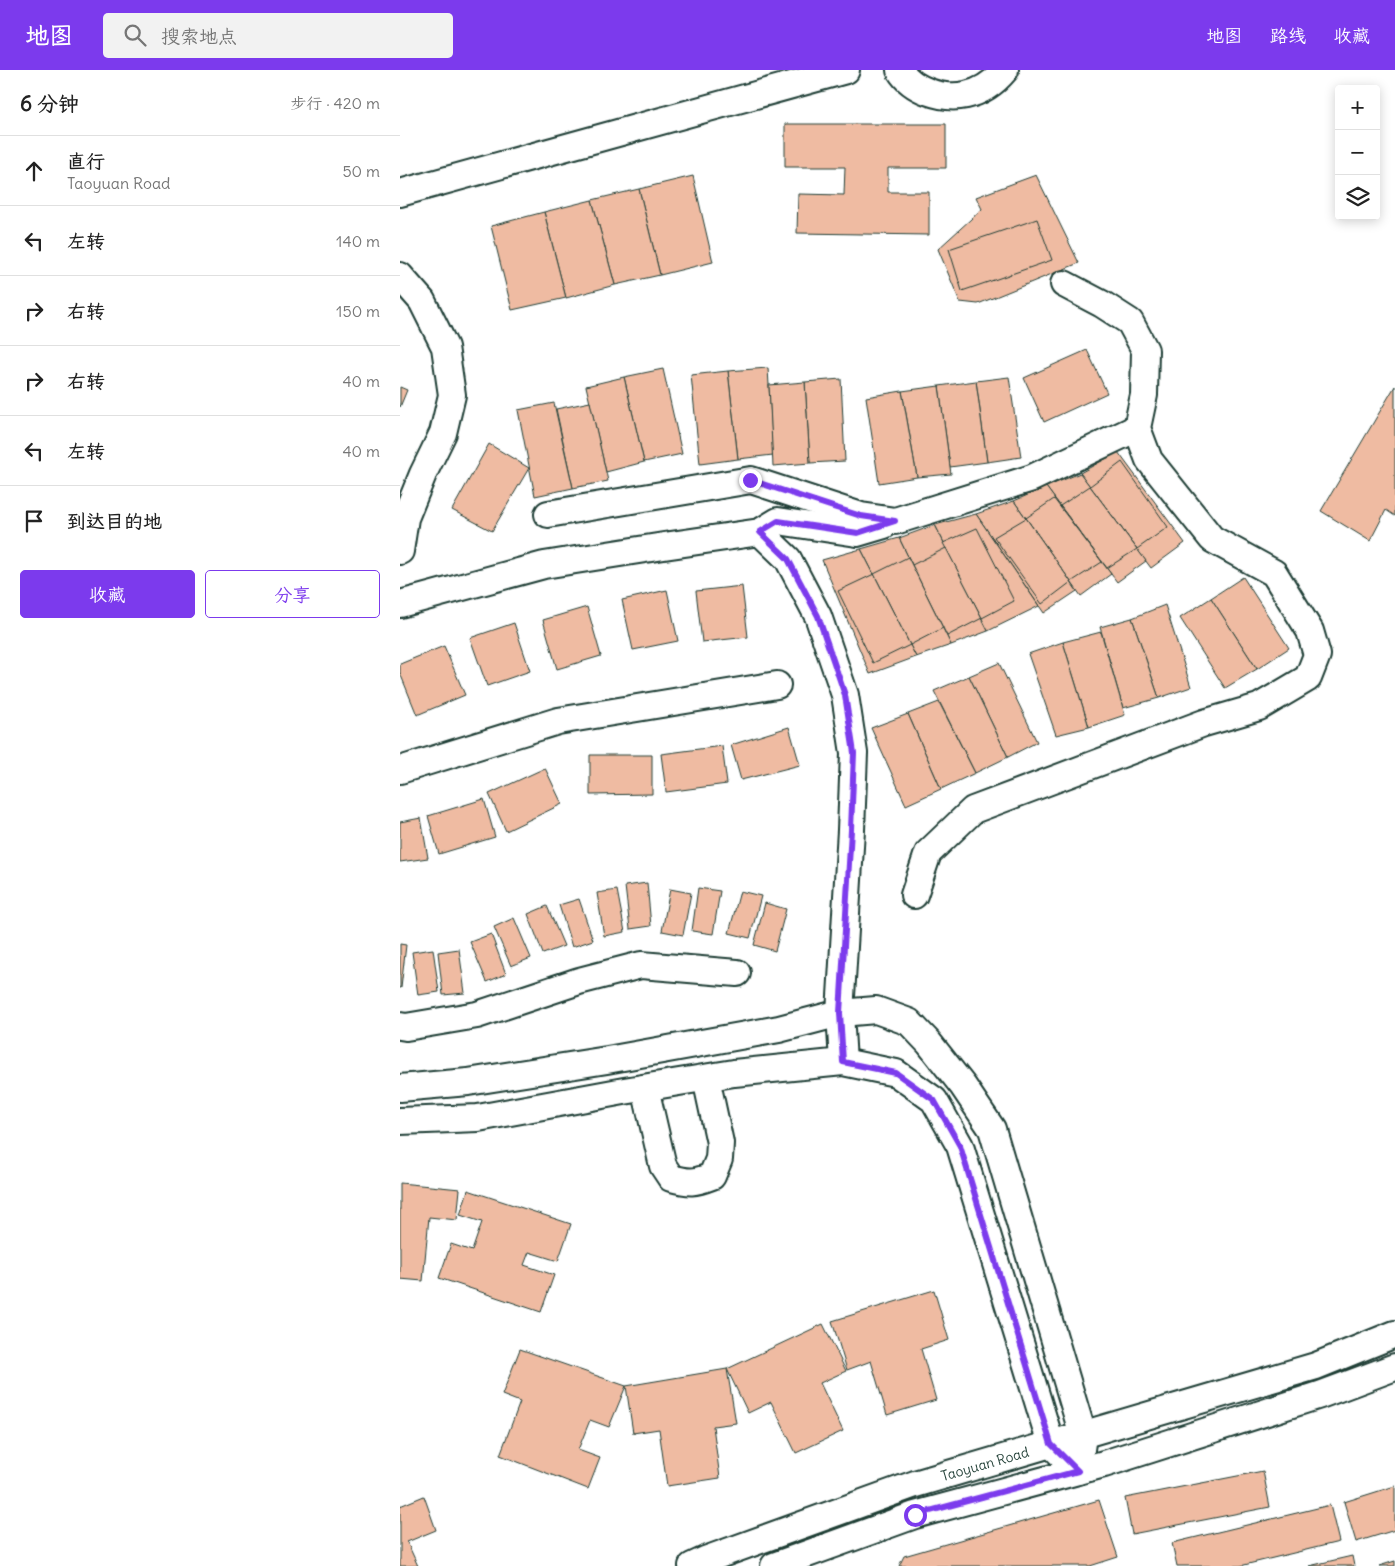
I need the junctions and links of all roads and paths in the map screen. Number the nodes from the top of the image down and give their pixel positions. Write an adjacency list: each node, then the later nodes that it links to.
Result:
1 (846, 70): 4 (street)
2 (900, 70): 3 (street)
3 (1005, 70)
4 (400, 193)
5 (400, 276): 11 (street)
6 (1064, 284): 7 (street)
7 (1137, 428): 9 (street); 15 (street)
8 (548, 514): 9 (street)
9 (895, 521): 10 (street)
10 (760, 532): 12 (street); 17 (street)
11 (400, 551)
12 (400, 604)
13 (777, 685): 14 (street)
14 (400, 770)
15 (914, 895)
16 (737, 973): 18 (street)
17 (840, 1013): 19 (street); 21 (street); 26 (street)
18 (400, 1026)
19 (843, 1062): 20 (street); 27 (street)
20 (706, 1078): 22 (street); 22 (street)
21 (400, 1088)
22 (645, 1088): 23 (street)
23 (400, 1121)
24 (1395, 1334): 26 (street, Taoyuan Road)
25 (1395, 1367): 28 (street)
26 (1083, 1435): 27 (street, Taoyuan Road); 28 (street)
27 (1051, 1444): 28 (street); 30 (street, Taoyuan Road)
28 (1078, 1471): 29 (street)
29 (827, 1557): 31 (street)
30 (692, 1566)
31 (774, 1566)

